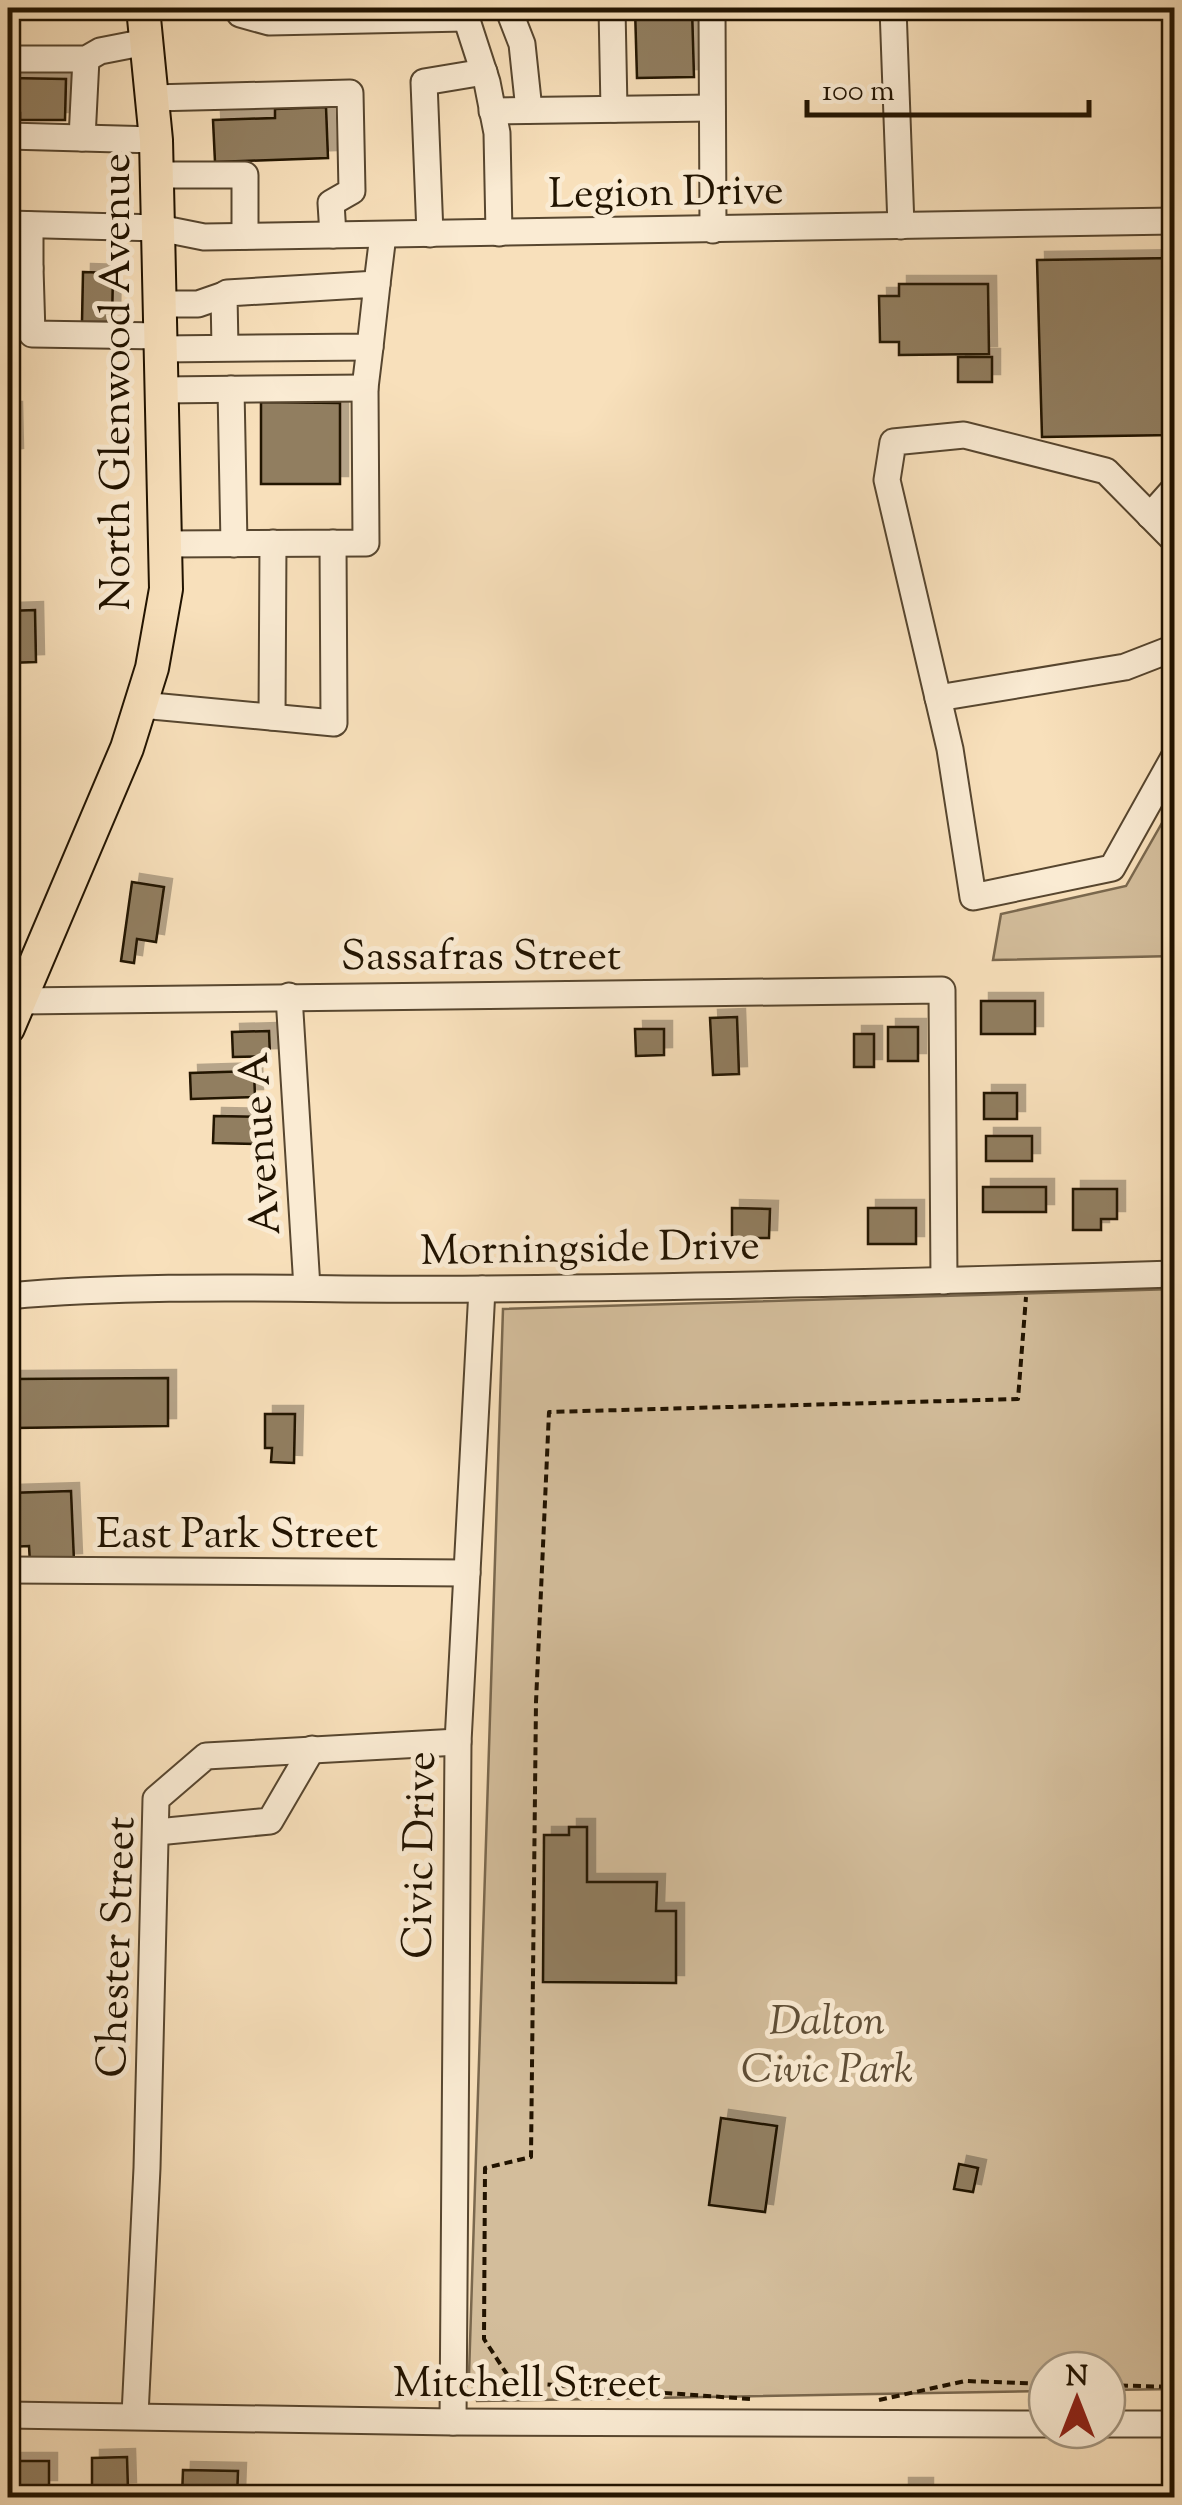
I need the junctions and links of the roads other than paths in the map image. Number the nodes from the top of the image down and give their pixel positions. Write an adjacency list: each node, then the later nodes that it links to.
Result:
1 (142, 8): 9 (main road, North Glenwood Avenue)
2 (236, 8): 8 (street)
3 (508, 8): 16 (street)
4 (612, 8): 15 (street)
5 (712, 8): 14 (street)
6 (894, 8): 24 (street)
7 (465, 13): 8 (street); 12 (street)
8 (379, 14)
9 (146, 42): 11 (street); 13 (main road, North Glenwood Avenue)
10 (8, 59): 11 (street)
11 (86, 59): 19 (street)
12 (484, 72): 17 (street); 29 (street)
13 (152, 98): 20 (main road, North Glenwood Avenue); 30 (street)
14 (712, 108): 15 (street); 26 (street)
15 (614, 109): 16 (street)
16 (529, 110): 17 (street)
17 (492, 111): 27 (street)
18 (8, 136): 19 (street)
19 (82, 138): 20 (street)
20 (156, 140): 21 (main road, North Glenwood Avenue)
21 (157, 174): 25 (main road, North Glenwood Avenue); 31 (street)
22 (1174, 221): 24 (street, Legion Drive)
23 (19, 224): 25 (street, Legion Drive); 32 (street)
24 (901, 226): 26 (street, Legion Drive)
25 (159, 228): 31 (street, Legion Drive); 35 (main road, North Glenwood Avenue)
26 (713, 230): 27 (street, Legion Drive)
27 (499, 233): 29 (street, Legion Drive)
28 (382, 234): 29 (street, Legion Drive); 30 (street, Legion Drive); 33 (street)
29 (430, 234)
30 (333, 235): 31 (street, Legion Drive)
31 (245, 236)
32 (19, 268): 35 (street)
33 (377, 284): 34 (street); 36 (street)
34 (224, 294): 35 (street); 37 (street)
35 (161, 330): 37 (street); 40 (main road, North Glenwood Avenue)
36 (370, 346): 37 (street); 38 (street)
37 (225, 348)
38 (365, 388): 39 (street); 44 (street)
39 (231, 389): 40 (street); 46 (street)
40 (162, 390): 45 (main road, North Glenwood Avenue)
41 (1174, 489): 42 (street)
42 (1150, 516): 43 (street); 49 (street)
43 (1174, 540)
44 (333, 543): 47 (street); 51 (street)
45 (165, 544): 46 (street); 50 (main road, North Glenwood Avenue)
46 (234, 544): 47 (street)
47 (273, 544): 51 (street)
48 (1174, 648): 49 (street)
49 (938, 698): 52 (street)
50 (141, 705): 51 (street); 54 (main road, North Glenwood Avenue)
51 (272, 717)
52 (1174, 757)
53 (288, 996): 54 (street, Sassafras Street); 56 (street, Sassafras Street); 57 (street, Avenue A)
54 (14, 1014)
55 (1174, 1274): 56 (street, Morningside Drive)
56 (944, 1281): 58 (street, Morningside Drive)
57 (307, 1288): 58 (street, Morningside Drive); 59 (street, Morningside Drive)
58 (482, 1289): 61 (street, Civic Drive)
59 (8, 1296)
60 (8, 1570): 61 (street, East Park Street)
61 (466, 1573): 62 (street, Civic Drive)
62 (458, 1742): 63 (street, Chester Street); 67 (street, Civic Drive)
63 (312, 1748): 64 (street); 64 (street, Chester Street)
64 (157, 1832): 66 (street, Chester Street)
65 (8, 2415): 66 (street, Mitchell Street)
66 (135, 2415): 67 (street, Mitchell Street)
67 (452, 2422): 68 (street, Mitchell Street)
68 (1027, 2424)
69 (1127, 2424): 70 (street)
70 (1174, 2424)

